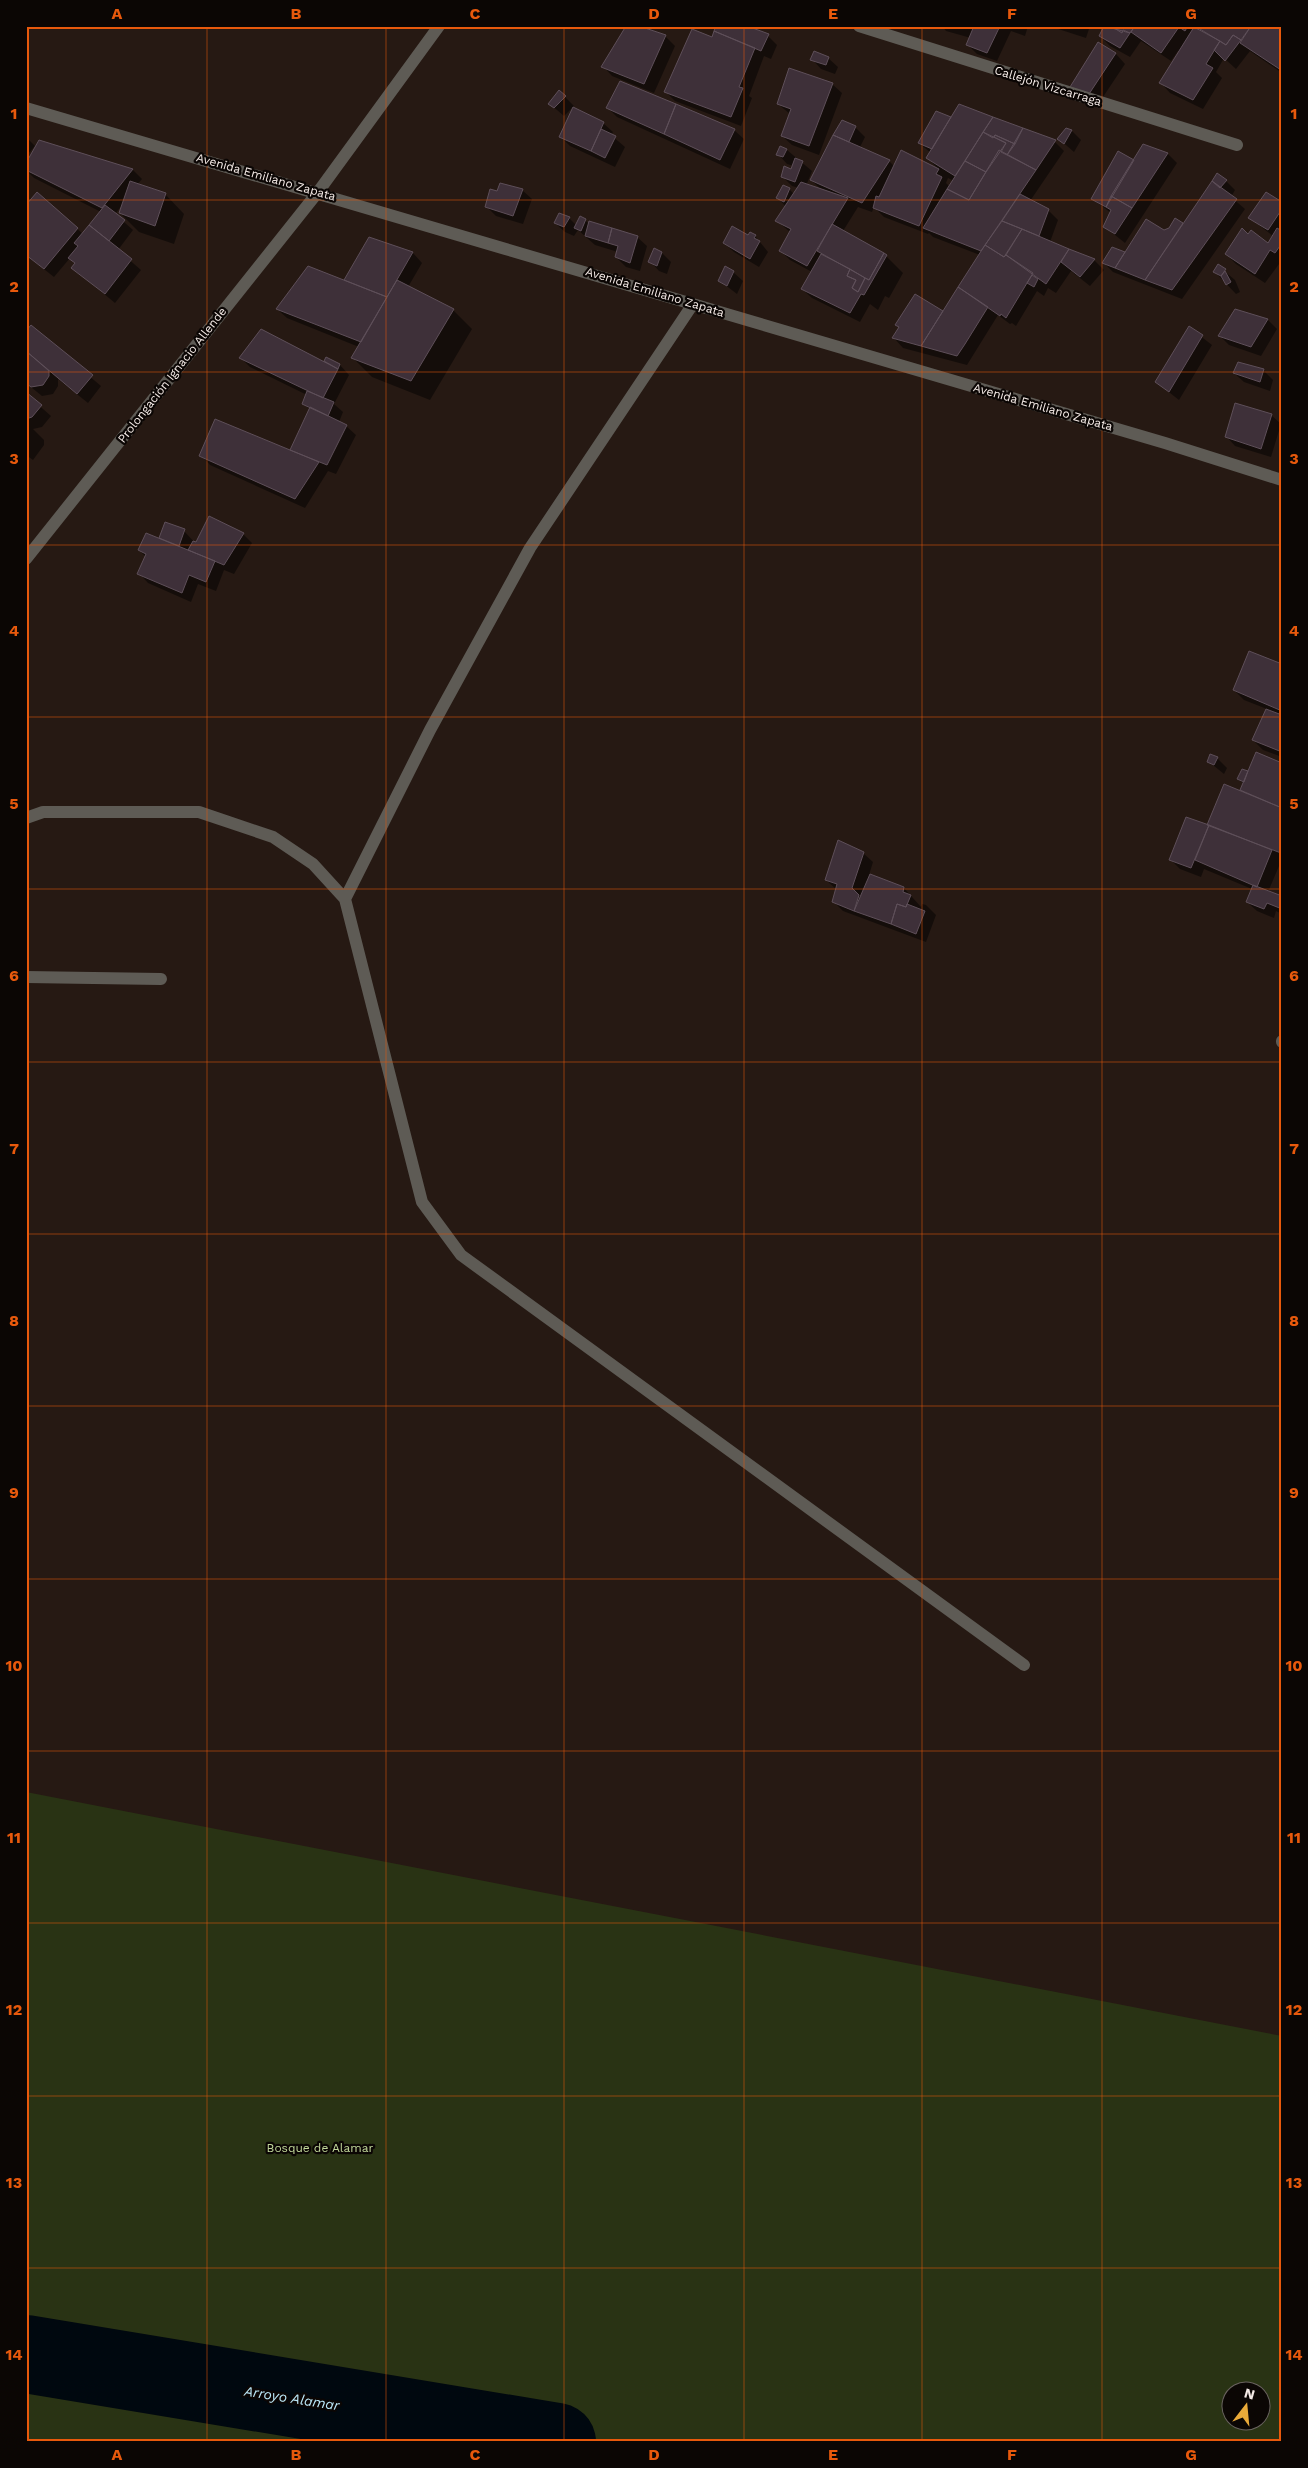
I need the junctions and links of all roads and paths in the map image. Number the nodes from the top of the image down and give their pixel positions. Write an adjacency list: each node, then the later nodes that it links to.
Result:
1 (439, 26): 5 (street, Prolongación Ignacio Allende)
2 (860, 26): 4 (street, Callejón Vizcarraga)
3 (26, 108): 5 (street, Avenida Emiliano Zapata)
4 (1237, 145)
5 (318, 192): 6 (street, Avenida Emiliano Zapata); 8 (street, Prolongación Ignacio Allende)
6 (693, 304): 7 (street, Avenida Emiliano Zapata); 10 (street)
7 (1282, 480)
8 (26, 559)
9 (26, 818): 10 (street)
10 (345, 900): 13 (street)
11 (26, 977): 12 (street)
12 (161, 979)
13 (1024, 1666)

